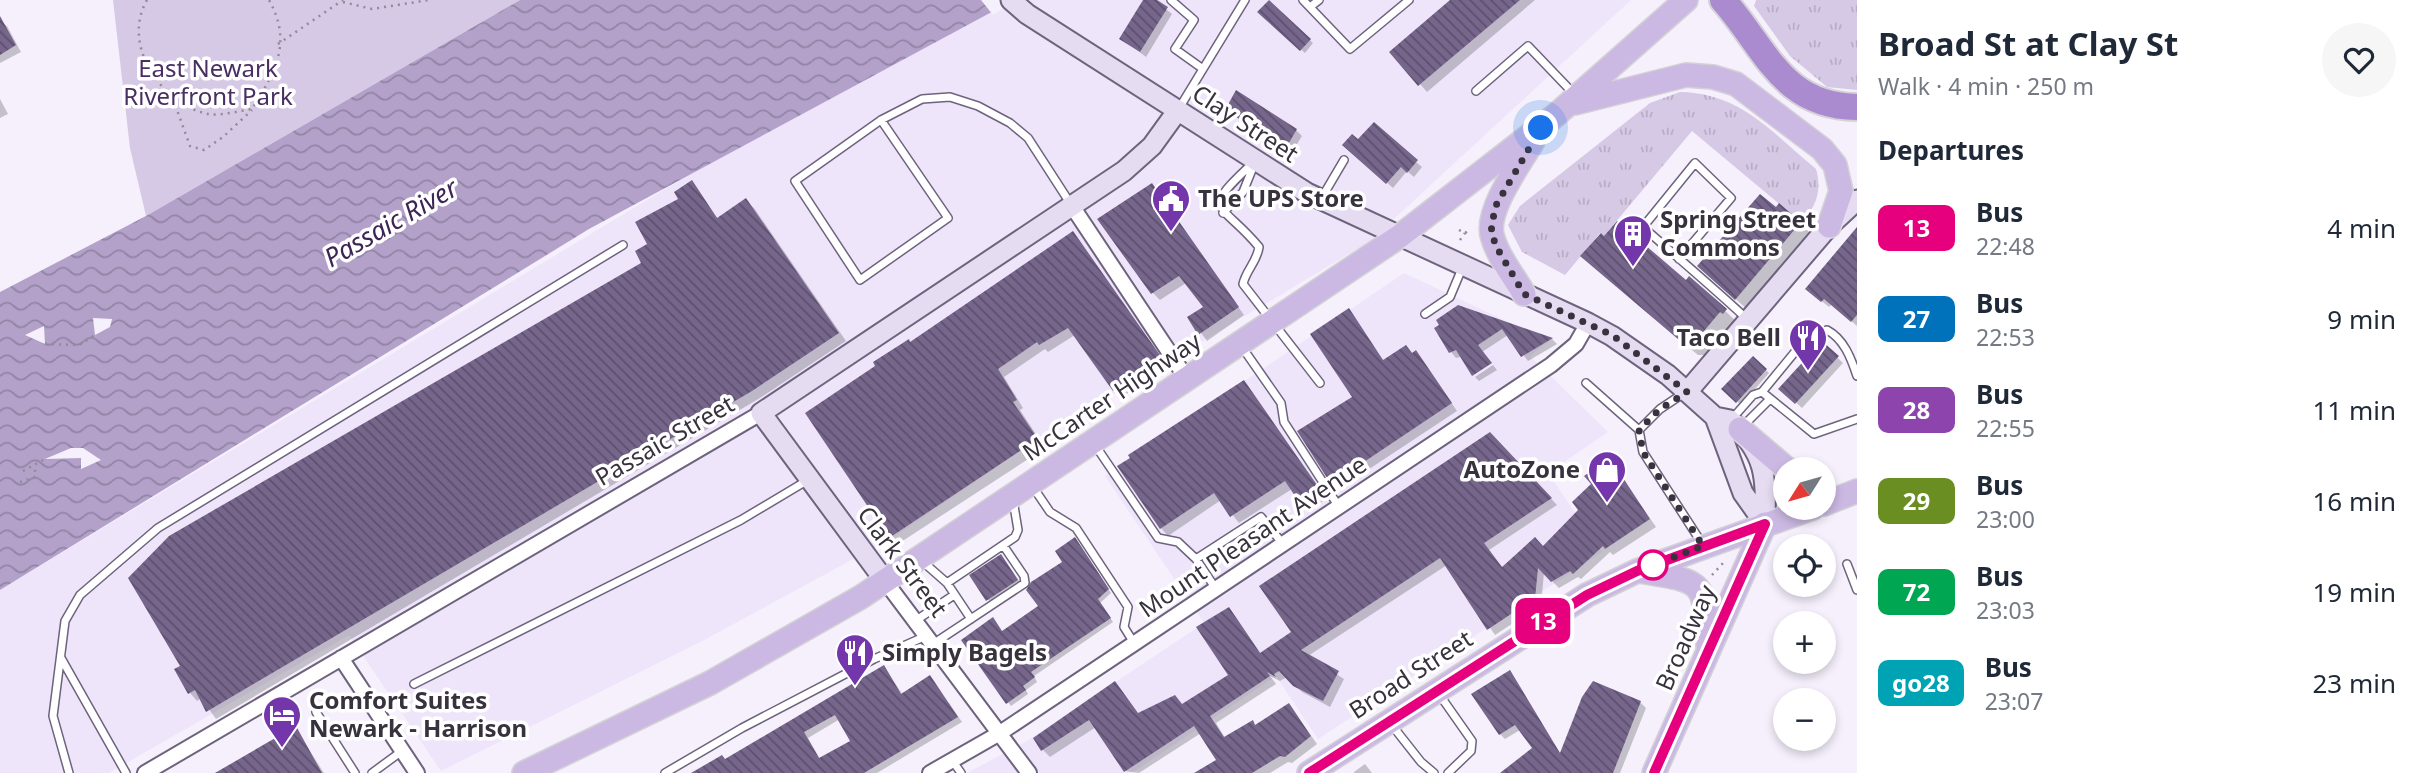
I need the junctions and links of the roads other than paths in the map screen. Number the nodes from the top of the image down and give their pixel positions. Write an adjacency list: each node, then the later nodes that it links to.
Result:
1 (1171, 0): 10 (lane)
2 (1245, 0): 10 (lane)
3 (1303, 0): 9 (lane)
4 (1319, 0): 9 (lane)
5 (1409, 0): 9 (lane)
6 (1723, 0): 13 (highway)
7 (1682, 1): 12 (main road, McCarter Highway)
8 (1014, 3): 14 (main road, Clay Street)
9 (1310, 8)
10 (1203, 69): 14 (lane)
11 (1476, 91): 12 (lane)
12 (1573, 101): 16 (main road, McCarter Highway); 23 (main road)
13 (1857, 107)
14 (1178, 110): 17 (main road, Clay Street); 21 (main road, Passaic Street)
15 (881, 120): 15 (lane); 21 (lane)
16 (1541, 128): 24 (main road, McCarter Highway); 28 (main road)
17 (1255, 160): 19 (main road, Clay Street); 22 (lane); 22 (lane)
18 (1344, 160): 19 (lane)
19 (1320, 200): 24 (main road, Clay Street)
20 (1857, 200): 23 (main road)
21 (1072, 206): 35 (street); 41 (main road, Passaic Street)
22 (1223, 213): 31 (lane)
23 (1829, 226): 30 (main road)
24 (1400, 236): 27 (main road, Clay Street); 31 (main road, McCarter Highway)
25 (623, 245): 71 (lane)
26 (1679, 259): 26 (lane); 30 (lane)
27 (1463, 265): 28 (main road, Clay Street); 29 (lane)
28 (1524, 294): 32 (main road, Clay Street)
29 (1425, 314)
30 (1749, 320): 38 (main road)
31 (1273, 321): 33 (main road, McCarter Highway); 36 (lane)
32 (1588, 323): 38 (main road, Clay Street); 51 (street, Mount Pleasant Avenue)
33 (1240, 344): 35 (main road, McCarter Highway); 51 (lane)
34 (1857, 376): 39 (lane)
35 (1187, 379): 45 (main road, McCarter Highway)
36 (1321, 383)
37 (1586, 383): 44 (lane)
38 (1687, 392): 43 (main road, Clay Street); 44 (lane)
39 (1762, 392): 40 (lane); 43 (lane)
40 (1770, 399): 42 (lane); 43 (lane)
41 (761, 413): 47 (main road, Clark Street); 72 (street, Passaic Street)
42 (1856, 421)
43 (1728, 422): 46 (main road); 53 (main road, Clay Street); 53 (main road, Clay Street)
44 (1639, 430): 56 (lane)
45 (1092, 442): 48 (main road, McCarter Highway); 58 (lane)
46 (1773, 458)
47 (809, 479): 61 (main road, Clark Street); 73 (lane)
48 (1021, 490): 55 (lane); 57 (main road, McCarter Highway); 69 (lane)
49 (1857, 491): 50 (main road, Broad Street)
50 (1836, 499)
51 (1339, 507): 54 (street, Mount Pleasant Avenue)
52 (1776, 520): 53 (main road, Broad Street)
53 (1765, 524): 56 (main road, Broad Street); 70 (main road, Broadway)
54 (1283, 544): 58 (lane); 63 (street, Mount Pleasant Avenue)
55 (1003, 545): 62 (lane); 66 (lane)
56 (1703, 546): 60 (main road, Broad Street)
57 (919, 558): 61 (main road, McCarter Highway); 62 (lane)
58 (1196, 559): 63 (lane)
59 (1847, 564): 64 (lane)
60 (1637, 571): 70 (main road); 74 (main road, Broad Street)
61 (885, 581): 67 (street, Clark Street); 86 (main road, McCarter Highway)
62 (947, 583): 65 (lane)
63 (1216, 589): 69 (street, Mount Pleasant Avenue)
64 (1857, 590)
65 (954, 595): 66 (lane); 67 (lane)
66 (971, 619): 68 (lane)
67 (915, 621): 68 (street, Clark Street)
68 (930, 640): 77 (street, Clark Street); 87 (lane)
69 (1135, 643): 77 (street, Mount Pleasant Avenue)
70 (1708, 649): 94 (main road, Broadway)
71 (61, 658): 80 (lane); 81 (lane)
72 (341, 658): 78 (street); 82 (street, Passaic Street)
73 (414, 684)
74 (1436, 690): 76 (main road, Broad Street); 93 (lane)
75 (316, 712): 83 (lane)
76 (1389, 721): 91 (main road, Broad Street); 92 (lane)
77 (1000, 733): 79 (street, Mount Pleasant Avenue); 90 (street, Clark Street)
78 (402, 751): 84 (lane); 85 (street)
79 (952, 760): 88 (street, Mount Pleasant Avenue); 89 (lane)
80 (69, 773)
81 (127, 773)
82 (145, 773)
83 (355, 773)
84 (372, 773)
85 (416, 773)
86 (524, 773)
87 (665, 773)
88 (930, 773)
89 (961, 773)
90 (1029, 773)
91 (1309, 773)
92 (1434, 773)
93 (1448, 773)
94 (1654, 773)

